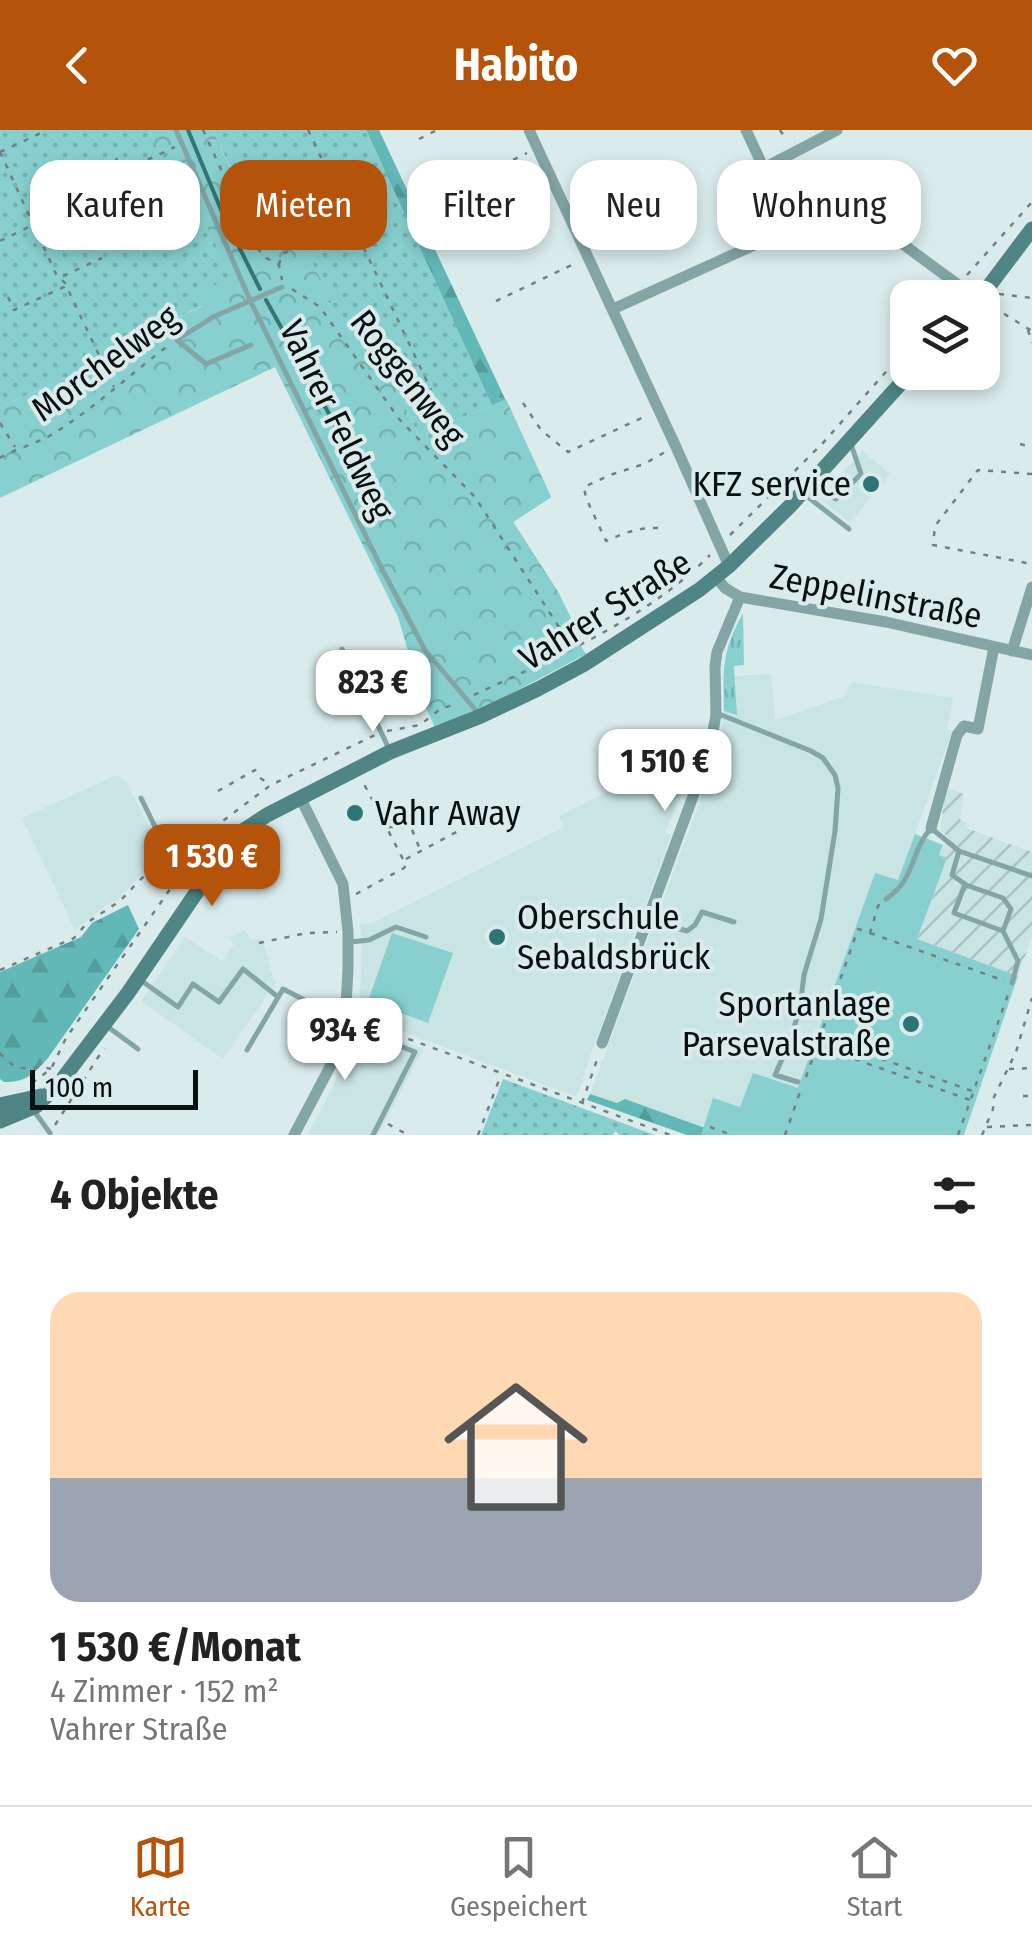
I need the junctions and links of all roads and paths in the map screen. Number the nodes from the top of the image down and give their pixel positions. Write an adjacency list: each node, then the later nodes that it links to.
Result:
1 (176, 130): 11 (lane, Vahrer Feldweg)
2 (203, 130): 38 (path)
3 (308, 130): 16 (path)
4 (437, 130): 10 (path)
5 (530, 130): 12 (street)
6 (746, 130): 18 (street)
7 (780, 130): 14 (path)
8 (837, 130): 14 (street)
9 (43, 132): 13 (path)
10 (419, 138)
11 (182, 144): 15 (path); 22 (lane, Vahrer Feldweg)
12 (538, 148): 17 (path); 25 (street)
13 (0, 152): 21 (path)
14 (794, 152): 19 (street); 20 (path)
15 (116, 158)
16 (322, 160)
17 (513, 160)
18 (760, 160)
19 (779, 160)
20 (800, 160)
21 (2, 164): 27 (path)
22 (203, 195): 23 (path); 48 (lane, Vahrer Feldweg)
23 (200, 196)
24 (1032, 202): 41 (path)
25 (564, 204): 26 (path); 36 (street)
26 (550, 210)
27 (29, 215)
28 (30, 227): 30 (path)
29 (1032, 229): 42 (main road)
30 (0, 241)
31 (45, 250): 39 (path)
32 (291, 250): 38 (path)
33 (365, 250): 58 (path)
34 (745, 250): 50 (street)
35 (911, 250): 40 (street)
36 (589, 257): 49 (path); 50 (street)
37 (102, 258): 39 (path)
38 (279, 264): 44 (path)
39 (60, 278): 43 (path)
40 (951, 280)
41 (962, 280)
42 (995, 280)
43 (66, 286): 46 (path); 57 (path)
44 (282, 288): 48 (lane, Morchelweg); 80 (path, Roggenweg)
45 (1000, 296): 47 (path)
46 (8, 297)
47 (1032, 298)
48 (250, 300): 53 (lane, Morchelweg); 85 (lane, Vahrer Feldweg)
49 (496, 301)
50 (613, 309): 61 (street)
51 (1000, 309): 52 (path)
52 (1030, 330): 54 (path)
53 (177, 340): 55 (lane); 57 (path, Morchelweg)
54 (1032, 343)
55 (250, 345)
56 (890, 367): 73 (path)
57 (114, 387): 67 (path, Morchelweg)
58 (432, 390)
59 (894, 390): 63 (main road, Vahrer Straße)
60 (523, 403): 61 (path)
61 (659, 410): 66 (street)
62 (0, 423): 67 (path, Morchelweg)
63 (850, 438): 70 (main road, Vahrer Straße); 70 (lane)
64 (1020, 444): 65 (path)
65 (1032, 446)
66 (676, 447): 71 (path); 73 (street)
67 (16, 449): 68 (path)
68 (0, 458)
69 (1032, 474): 74 (path)
70 (806, 488): 72 (lane); 75 (main road, Vahrer Straße)
71 (658, 528)
72 (849, 529)
73 (720, 545): 75 (street); 80 (path)
74 (1032, 564)
75 (729, 566): 76 (main road, Vahrer Straße)
76 (716, 578): 78 (street, Zeppelinstraße); 84 (main road, Vahrer Straße)
77 (1032, 587): 82 (street)
78 (740, 597): 79 (street, Zeppelinstraße); 86 (street)
79 (994, 647): 82 (street, Zeppelinstraße); 97 (street)
80 (572, 648): 84 (path, Roggenweg); 85 (path)
81 (342, 649): 88 (lane)
82 (1012, 652): 83 (street, Zeppelinstraße)
83 (1032, 655)
84 (582, 664): 87 (main road, Vahrer Straße)
85 (466, 699): 87 (lane, Vahrer Feldweg); 88 (path)
86 (716, 712): 108 (street); 134 (lane)
87 (481, 716): 89 (main road, Vahrer Straße)
88 (381, 732): 89 (lane); 91 (path)
89 (390, 752): 93 (main road, Vahrer Straße)
90 (363, 782): 96 (path)
91 (272, 785): 92 (path); 102 (path)
92 (218, 790)
93 (300, 797): 105 (main road, Vahrer Straße); 107 (street)
94 (141, 798): 98 (lane)
95 (509, 799): 100 (path)
96 (386, 827): 100 (path); 101 (path)
97 (931, 828): 99 (lane); 106 (lane)
98 (165, 846): 102 (lane); 115 (path)
99 (959, 851): 103 (lane); 104 (lane)
100 (421, 852): 101 (path)
101 (404, 860): 107 (path)
102 (185, 868): 105 (lane); 131 (path)
103 (1032, 876)
104 (964, 884): 110 (lane); 110 (lane)
105 (200, 886): 116 (main road, Vahrer Straße)
106 (886, 899): 111 (path)
107 (345, 900): 113 (street)
108 (648, 920): 109 (lane); 125 (street)
109 (734, 922)
110 (1003, 931): 117 (lane)
111 (870, 933): 117 (path); 124 (path)
112 (426, 936): 113 (lane)
113 (348, 937): 114 (path); 121 (street)
114 (260, 943)
115 (0, 970)
116 (138, 979): 118 (lane); 122 (main road, Vahrer Straße)
117 (1012, 983): 135 (path)
118 (278, 997): 121 (lane); 128 (lane)
119 (1032, 998): 120 (path)
120 (1030, 1010): 132 (path)
121 (345, 1020): 142 (lane); 148 (street)
122 (109, 1028): 127 (lane); 138 (main road, Vahrer Straße); 147 (path)
123 (380, 1028): 133 (path)
124 (820, 1037): 126 (path); 135 (path)
125 (602, 1043): 140 (path)
126 (817, 1045): 139 (path); 154 (path)
127 (138, 1049)
128 (246, 1050)
129 (0, 1053): 131 (path)
130 (1032, 1068): 132 (path)
131 (50, 1069): 138 (path)
132 (1008, 1069): 145 (path)
133 (502, 1073): 140 (path); 151 (path)
134 (798, 1082)
135 (974, 1091): 139 (path)
136 (1023, 1096): 137 (path)
137 (1032, 1096)
138 (29, 1098): 141 (main road, Vahrer Straße); 143 (main road, Vahrer Straße); 147 (lane)
139 (970, 1100): 155 (path)
140 (582, 1104): 152 (path)
141 (0, 1105)
142 (381, 1120): 149 (lane); 150 (path)
143 (0, 1121)
144 (1032, 1125): 145 (path)
145 (986, 1127): 156 (path)
146 (710, 1128): 153 (path)
147 (50, 1133)
148 (294, 1135)
149 (372, 1135)
150 (408, 1135)
151 (478, 1135)
152 (670, 1135)
153 (732, 1135)
154 (785, 1135)
155 (958, 1135)
156 (982, 1135)

